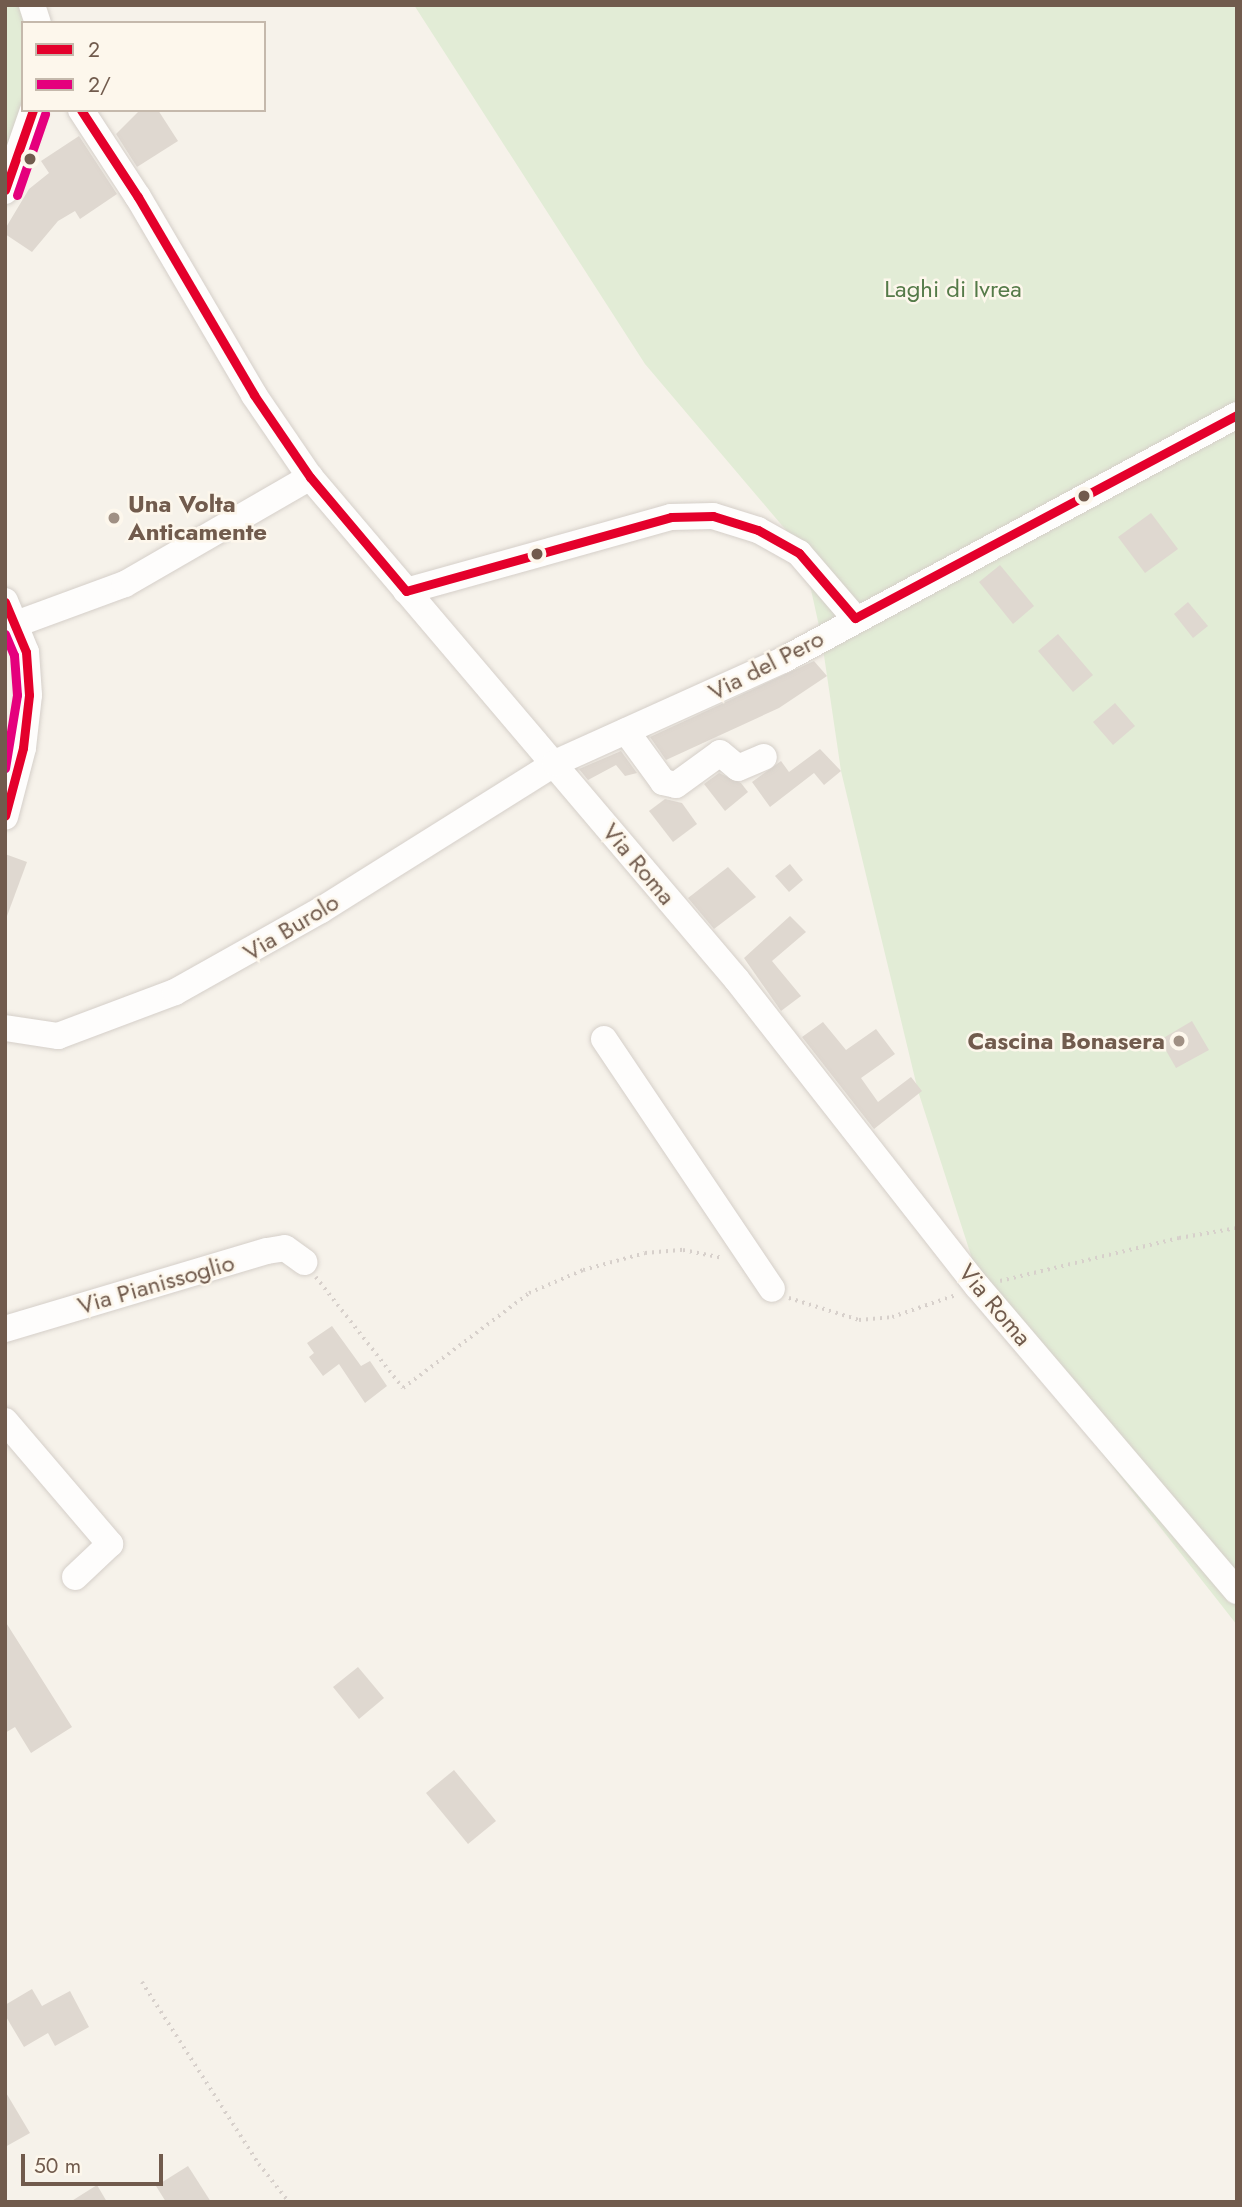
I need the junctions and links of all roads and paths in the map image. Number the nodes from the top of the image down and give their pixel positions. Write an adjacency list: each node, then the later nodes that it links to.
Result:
1 (32, 112): 3 (street)
2 (82, 112): 5 (street, Via Roma)
3 (5, 191)
4 (1237, 415): 8 (street, Via del Pero)
5 (310, 477): 6 (street, Via Roma); 7 (street)
6 (406, 591): 8 (street); 11 (street, Via Roma)
7 (11, 612): 12 (street)
8 (855, 618): 9 (street, Via del Pero)
9 (626, 731): 10 (street); 11 (street, Via del Pero)
10 (764, 757)
11 (555, 763): 13 (street, Via Burolo); 18 (street, Via Roma)
12 (5, 817)
13 (5, 1028)
14 (604, 1039): 19 (street)
15 (1237, 1228): 18 (path)
16 (304, 1262): 17 (path); 20 (street, Via Pianissoglio)
17 (732, 1264)
18 (978, 1287): 19 (path); 23 (street, Via Roma)
19 (772, 1289)
20 (5, 1329)
21 (5, 1421): 22 (street)
22 (75, 1577)
23 (1237, 1591)
24 (142, 1982): 25 (path)
25 (289, 2202)

